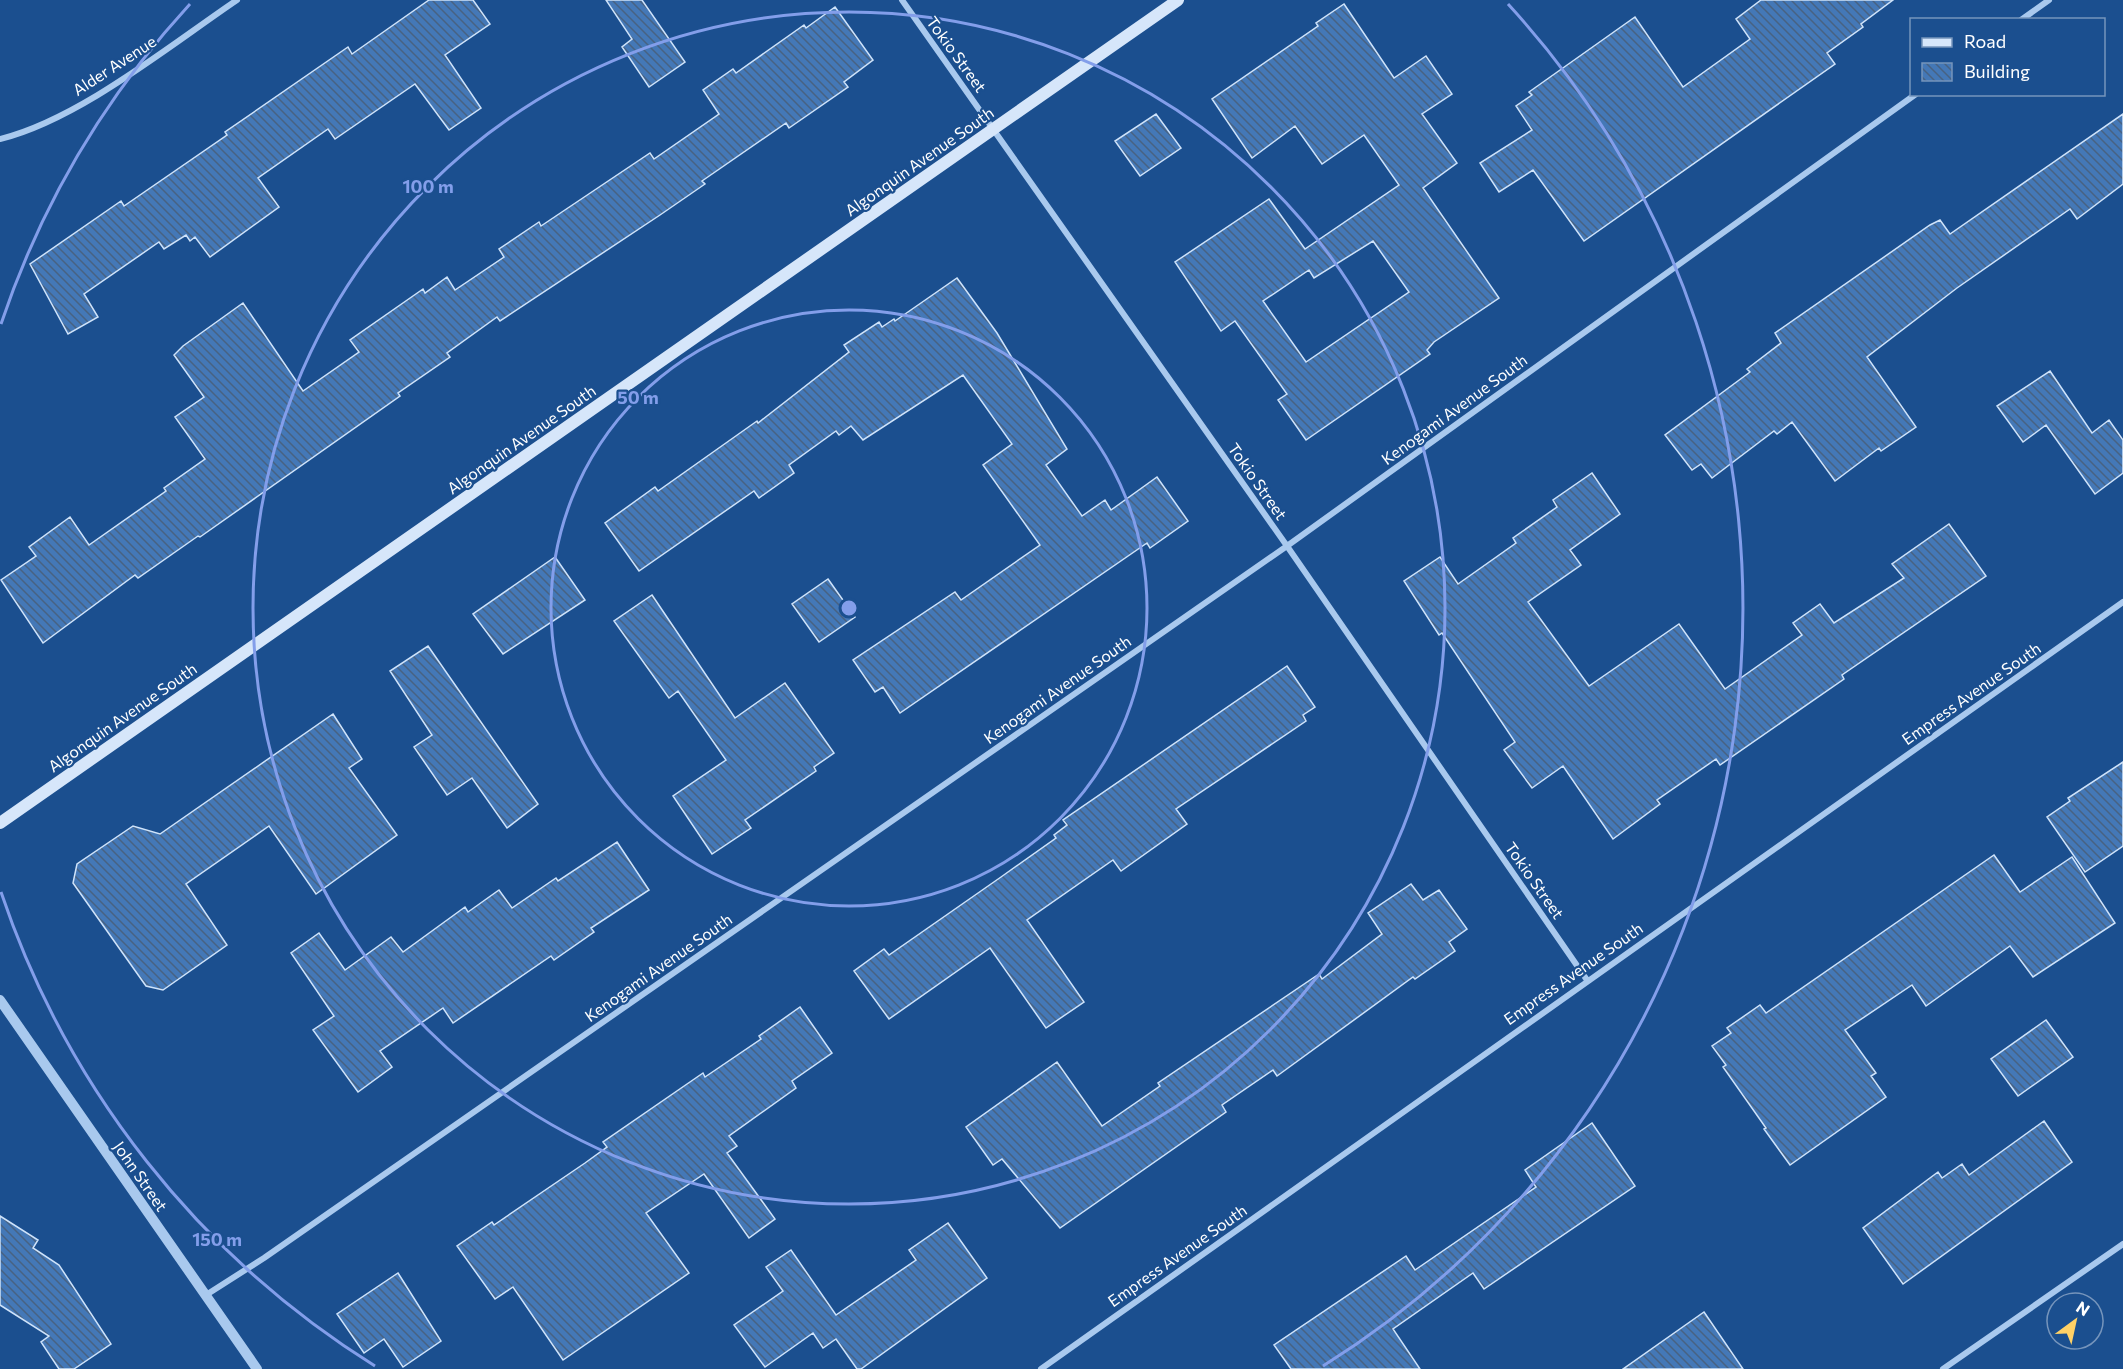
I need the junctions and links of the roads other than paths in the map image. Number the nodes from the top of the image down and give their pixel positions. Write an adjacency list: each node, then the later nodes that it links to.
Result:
1 (237, 0): 8 (street, Alder Avenue)
2 (902, 0): 7 (street, Tokio Street)
3 (1178, 0): 7 (main road, Algonquin Avenue South)
4 (2049, 0): 5 (street)
5 (2024, 18)
6 (1913, 96): 9 (street, Kenogami Avenue South)
7 (994, 128): 9 (street, Tokio Street); 11 (main road, Algonquin Avenue South)
8 (0, 139)
9 (1287, 546): 12 (street, Tokio Street); 15 (street, Kenogami Avenue South)
10 (2123, 602): 12 (street, Empress Avenue South)
11 (0, 823)
12 (1587, 980): 17 (street, Empress Avenue South)
13 (0, 1000): 15 (street, John Street)
14 (2123, 1244): 18 (street)
15 (206, 1295): 16 (street, John Street)
16 (257, 1369)
17 (1041, 1369)
18 (1943, 1369)

